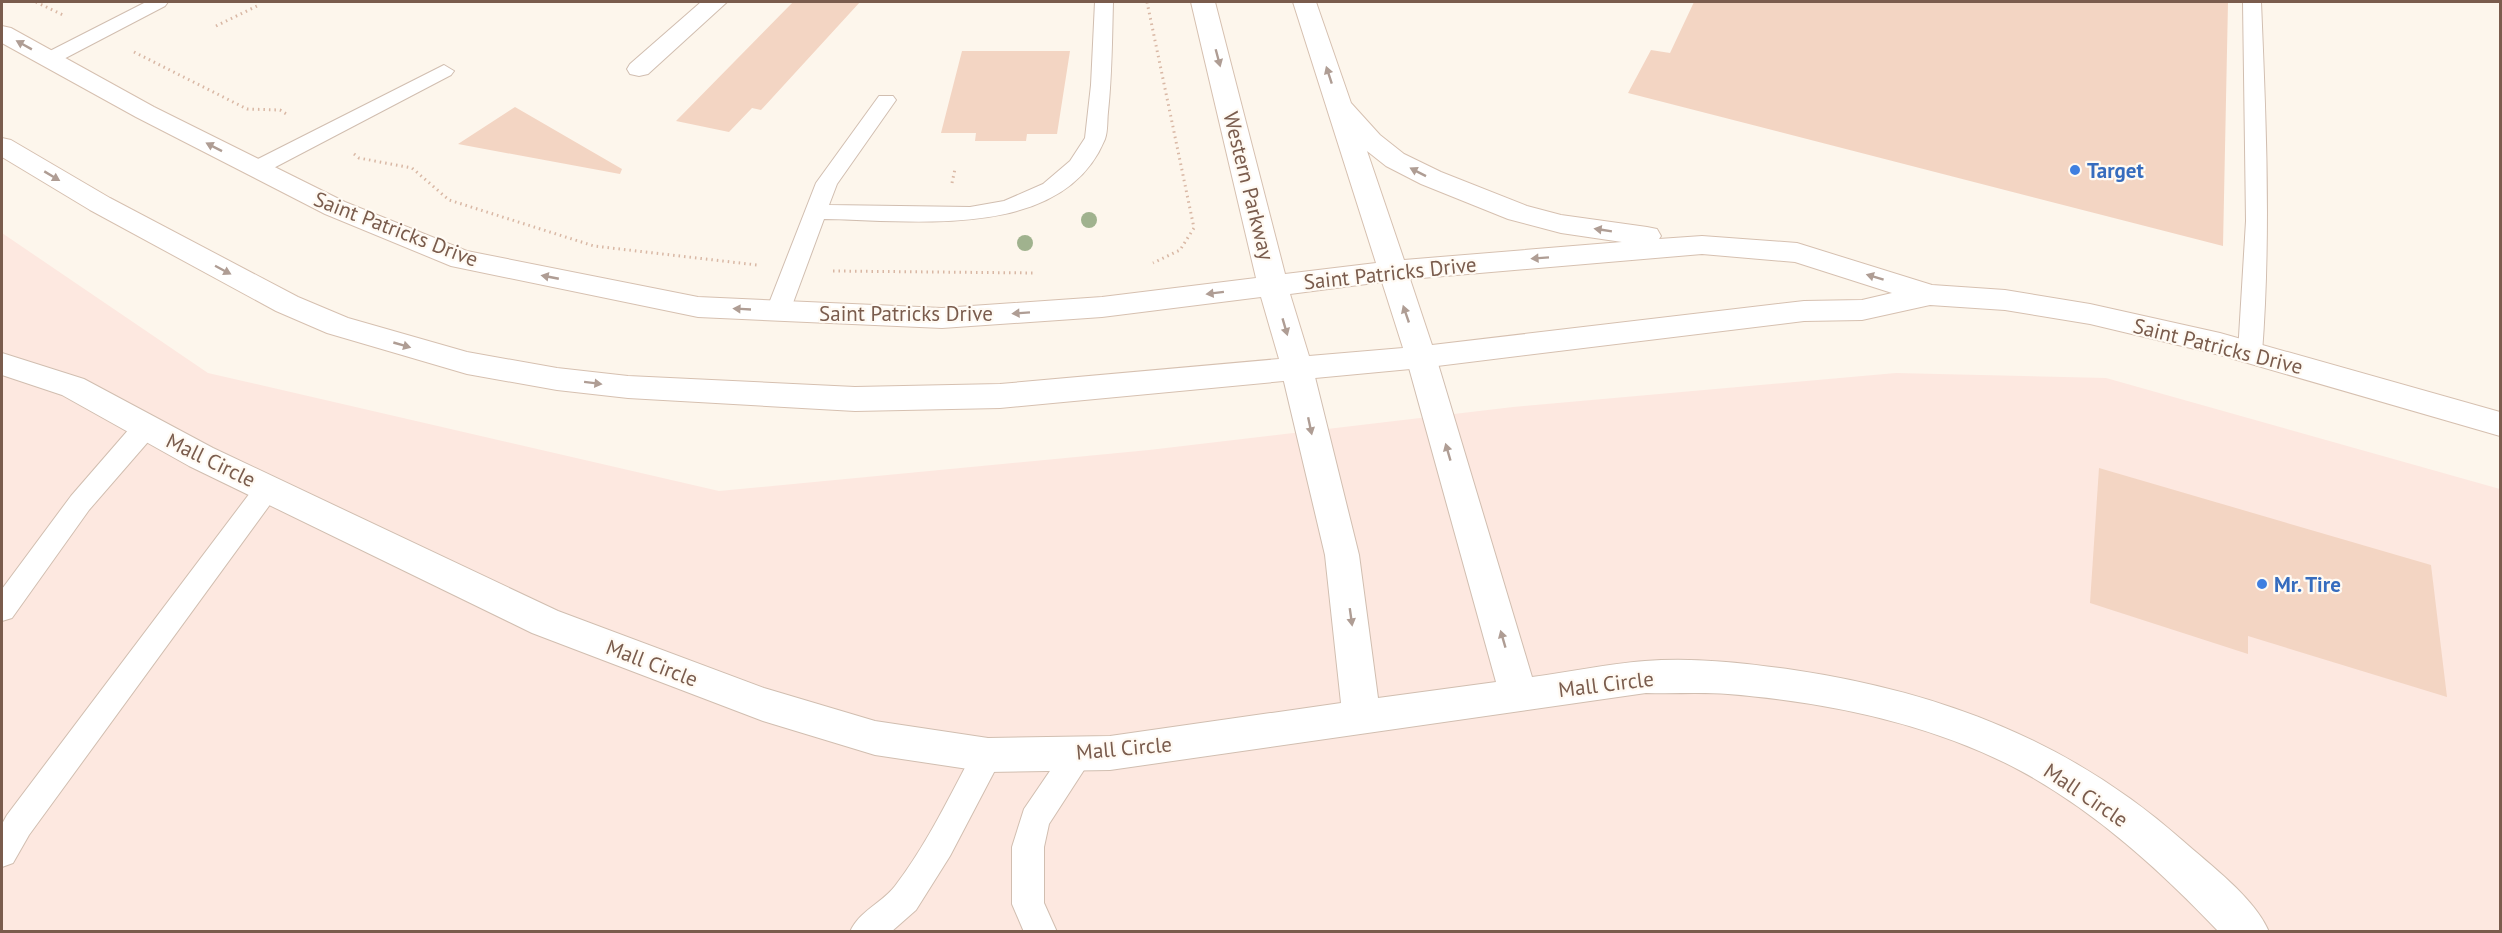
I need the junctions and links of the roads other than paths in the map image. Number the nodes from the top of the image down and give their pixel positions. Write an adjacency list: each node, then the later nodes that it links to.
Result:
1 (159, 2): 8 (lane)
2 (715, 2): 9 (main road)
3 (1104, 2): 15 (lane)
4 (1203, 2): 18 (main road, Western Parkway, one-way to 18)
5 (1305, 2): 12 (main road, one-way to 5)
6 (2252, 2): 21 (lane)
7 (2, 33): 8 (main road, Saint Patricks Drive, one-way to 7)
8 (49, 59): 14 (main road, Saint Patricks Drive, one-way to 8)
9 (639, 69)
10 (444, 71): 14 (lane)
11 (886, 100): 15 (lane)
12 (1338, 104): 16 (main road, one-way to 12); 17 (main road)
13 (2, 146): 24 (main road, Saint Patricks Drive, one-way to 24)
14 (257, 168): 20 (main road, Saint Patricks Drive, one-way to 14)
15 (817, 212): 20 (lane)
16 (1702, 245): 17 (main road, Saint Patricks Drive, one-way to 17); 19 (main road, Saint Patricks Drive, one-way to 16)
17 (1391, 270): 18 (main road, Saint Patricks Drive); 22 (main road, one-way to 17)
18 (1273, 286): 20 (main road, Saint Patricks Drive, one-way to 20); 24 (main road, Western Parkway, one-way to 24)
19 (1931, 295): 21 (main road, Saint Patricks Drive); 22 (main road, Saint Patricks Drive)
20 (778, 311)
21 (2250, 353): 25 (main road, Saint Patricks Drive)
22 (1421, 357): 24 (main road, Saint Patricks Drive); 29 (main road, one-way to 22)
23 (2, 364): 26 (main road, Mall Circle)
24 (1297, 369): 30 (main road, Western Parkway, one-way to 30)
25 (2500, 424)
26 (145, 428): 27 (main road, Mall Circle); 28 (lane)
27 (268, 488): 32 (main road, Mall Circle); 33 (lane)
28 (2, 609)
29 (1519, 695): 30 (main road, Mall Circle); 36 (main road, Mall Circle)
30 (1361, 717): 31 (main road, Mall Circle)
31 (1080, 753): 32 (main road, Mall Circle); 35 (lane)
32 (988, 755): 34 (lane)
33 (2, 852)
34 (866, 932)
35 (1041, 932)
36 (2248, 932)

